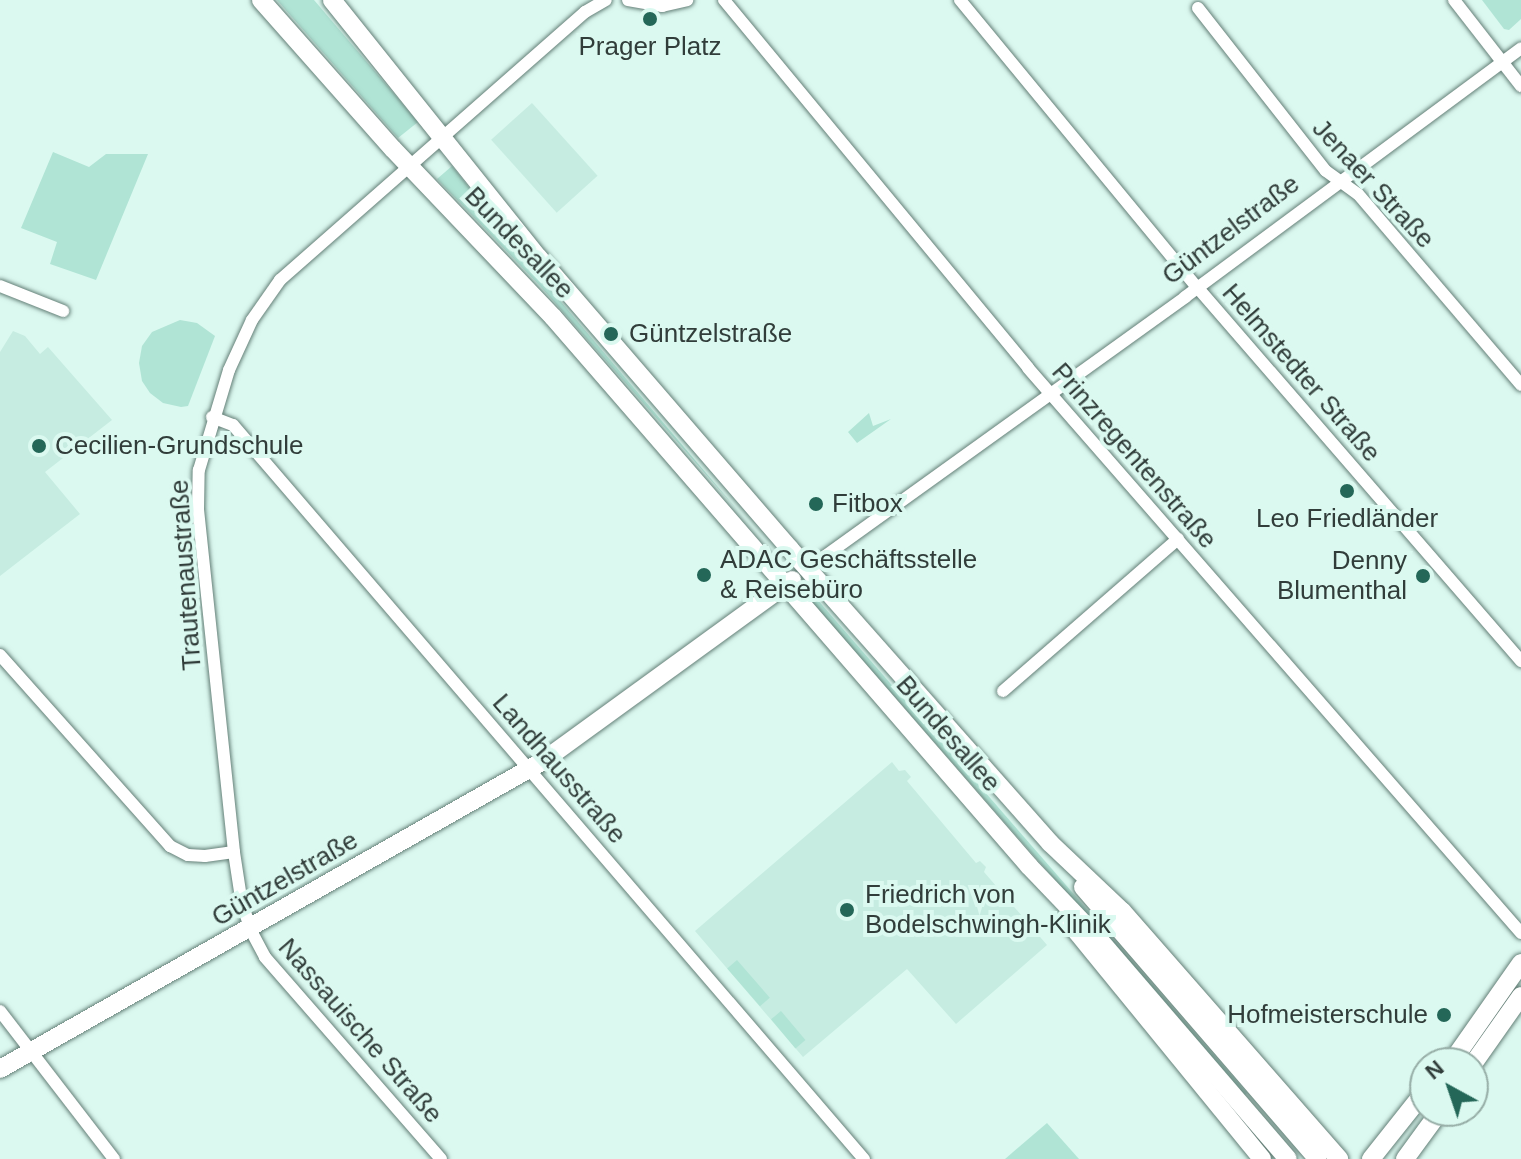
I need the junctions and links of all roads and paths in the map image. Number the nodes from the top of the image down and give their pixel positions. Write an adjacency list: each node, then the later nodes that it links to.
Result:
1 (261, 0): 14 (main road, Bundesallee)
2 (332, 0): 13 (main road, Bundesallee)
3 (606, 0): 13 (street, Trautenaustraße)
4 (628, 0): 5 (street)
5 (687, 0)
6 (724, 0): 20 (street, Prinzregentenstraße)
7 (960, 0): 17 (street, Helmstedter Straße)
8 (1454, 0): 11 (street)
9 (1198, 8): 15 (street, Jenaer Straße)
10 (1521, 48): 11 (street, Güntzelstraße)
11 (1503, 63): 12 (street); 15 (street, Güntzelstraße)
12 (1521, 86)
13 (444, 136): 14 (street, Trautenaustraße); 22 (main road, Bundesallee)
14 (409, 166): 21 (street, Trautenaustraße); 23 (main road, Bundesallee)
15 (1340, 182): 17 (street, Güntzelstraße); 19 (street, Jenaer Straße)
16 (0, 286): 18 (street)
17 (1197, 287): 20 (street, Güntzelstraße); 28 (street, Helmstedter Straße)
18 (63, 311)
19 (1521, 385)
20 (1051, 393): 24 (street, Prinzregentenstraße); 25 (street, Güntzelstraße)
21 (212, 417): 30 (street, Landhausstraße); 32 (street, Trautenaustraße)
22 (754, 508): 23 (main road); 25 (main road, Bundesallee)
23 (733, 526): 26 (main road, Bundesallee)
24 (1178, 539): 29 (street); 35 (street, Prinzregentenstraße)
25 (807, 569): 26 (main road, Güntzelstraße); 31 (main road, Bundesallee)
26 (784, 586): 30 (main road, Güntzelstraße); 33 (main road, Bundesallee)
27 (0, 655): 32 (street)
28 (1521, 661)
29 (1003, 691)
30 (530, 769): 34 (main road, Güntzelstraße); 47 (street, Landhausstraße)
31 (1050, 843): 50 (main road, Bundesallee); 51 (main road, Bundesallee)
32 (234, 852): 34 (street, Trautenaustraße)
33 (1029, 866): 48 (main road, Bundesallee); 49 (main road, Bundesallee)
34 (250, 929): 41 (main road, Güntzelstraße); 46 (street, Nassauische Straße)
35 (1521, 933)
36 (1521, 963): 39 (main road)
37 (1521, 996): 40 (main road)
38 (0, 1011): 41 (street)
39 (1462, 1047)
40 (1485, 1047)
41 (31, 1052): 42 (main road, Güntzelstraße); 45 (street)
42 (0, 1069)
43 (1409, 1111): 52 (main road)
44 (1428, 1127): 53 (main road)
45 (114, 1159)
46 (441, 1159)
47 (864, 1159)
48 (1262, 1159)
49 (1288, 1159)
50 (1318, 1159)
51 (1339, 1159)
52 (1371, 1159)
53 (1405, 1159)

